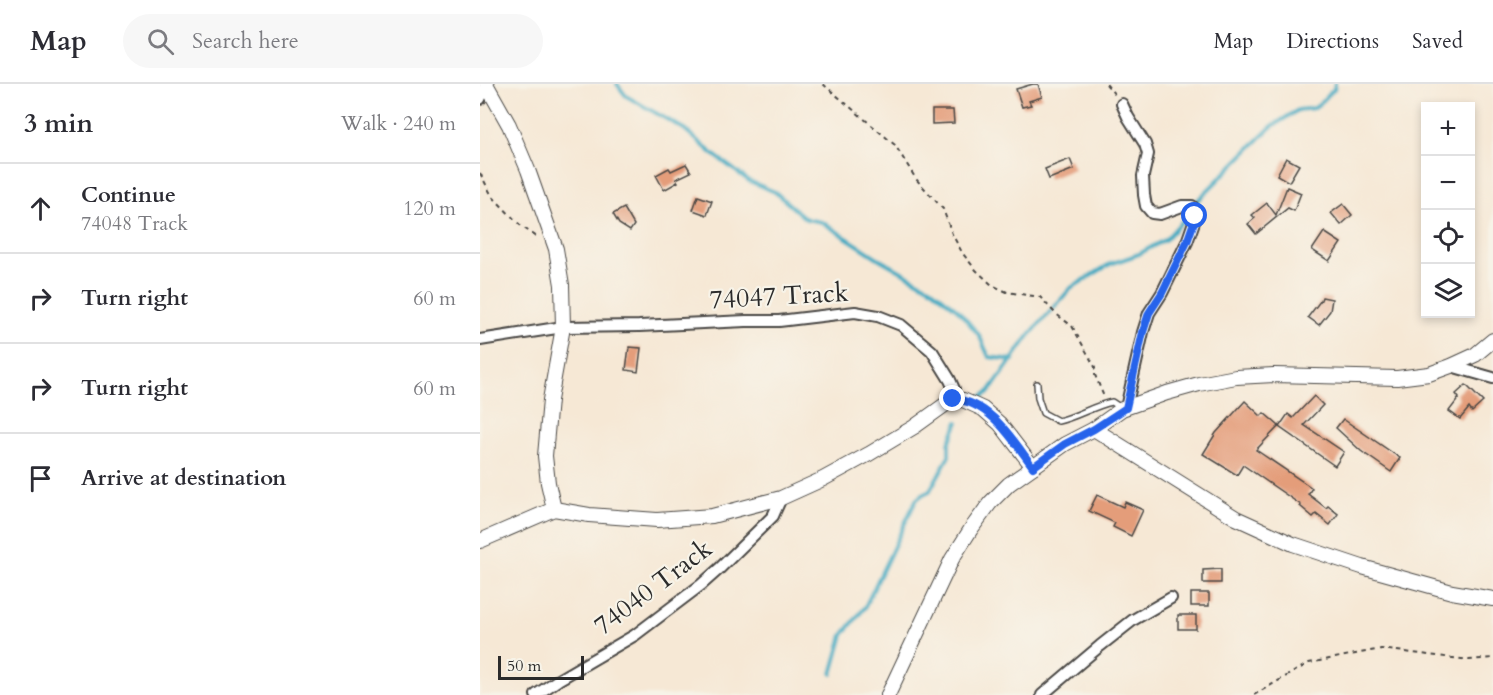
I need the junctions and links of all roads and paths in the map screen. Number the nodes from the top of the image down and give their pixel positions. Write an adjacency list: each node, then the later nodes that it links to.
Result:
1 (487, 84): 4 (street); 8 (street)
2 (823, 84): 15 (path)
3 (1106, 84): 5 (path)
4 (480, 99)
5 (1122, 104): 16 (street)
6 (480, 173): 7 (path)
7 (538, 237)
8 (563, 327): 9 (street, 74047 Track); 14 (street, 74047 Track); 20 (street)
9 (480, 340)
10 (1493, 340): 11 (street)
11 (1451, 366): 12 (street); 16 (street)
12 (1493, 378)
13 (1037, 384): 15 (lane)
14 (958, 400): 18 (street); 19 (street)
15 (1107, 403): 16 (lane)
16 (1124, 409): 17 (street)
17 (1094, 429): 18 (street); 23 (street)
18 (1033, 467): 26 (street)
19 (781, 498): 20 (street); 25 (street, 74040 Track)
20 (554, 509): 21 (street)
21 (480, 541)
22 (1171, 598): 27 (street)
23 (1493, 599)
24 (1493, 658): 28 (path)
25 (536, 695)
26 (888, 695)
27 (1042, 695)
28 (1254, 695)

